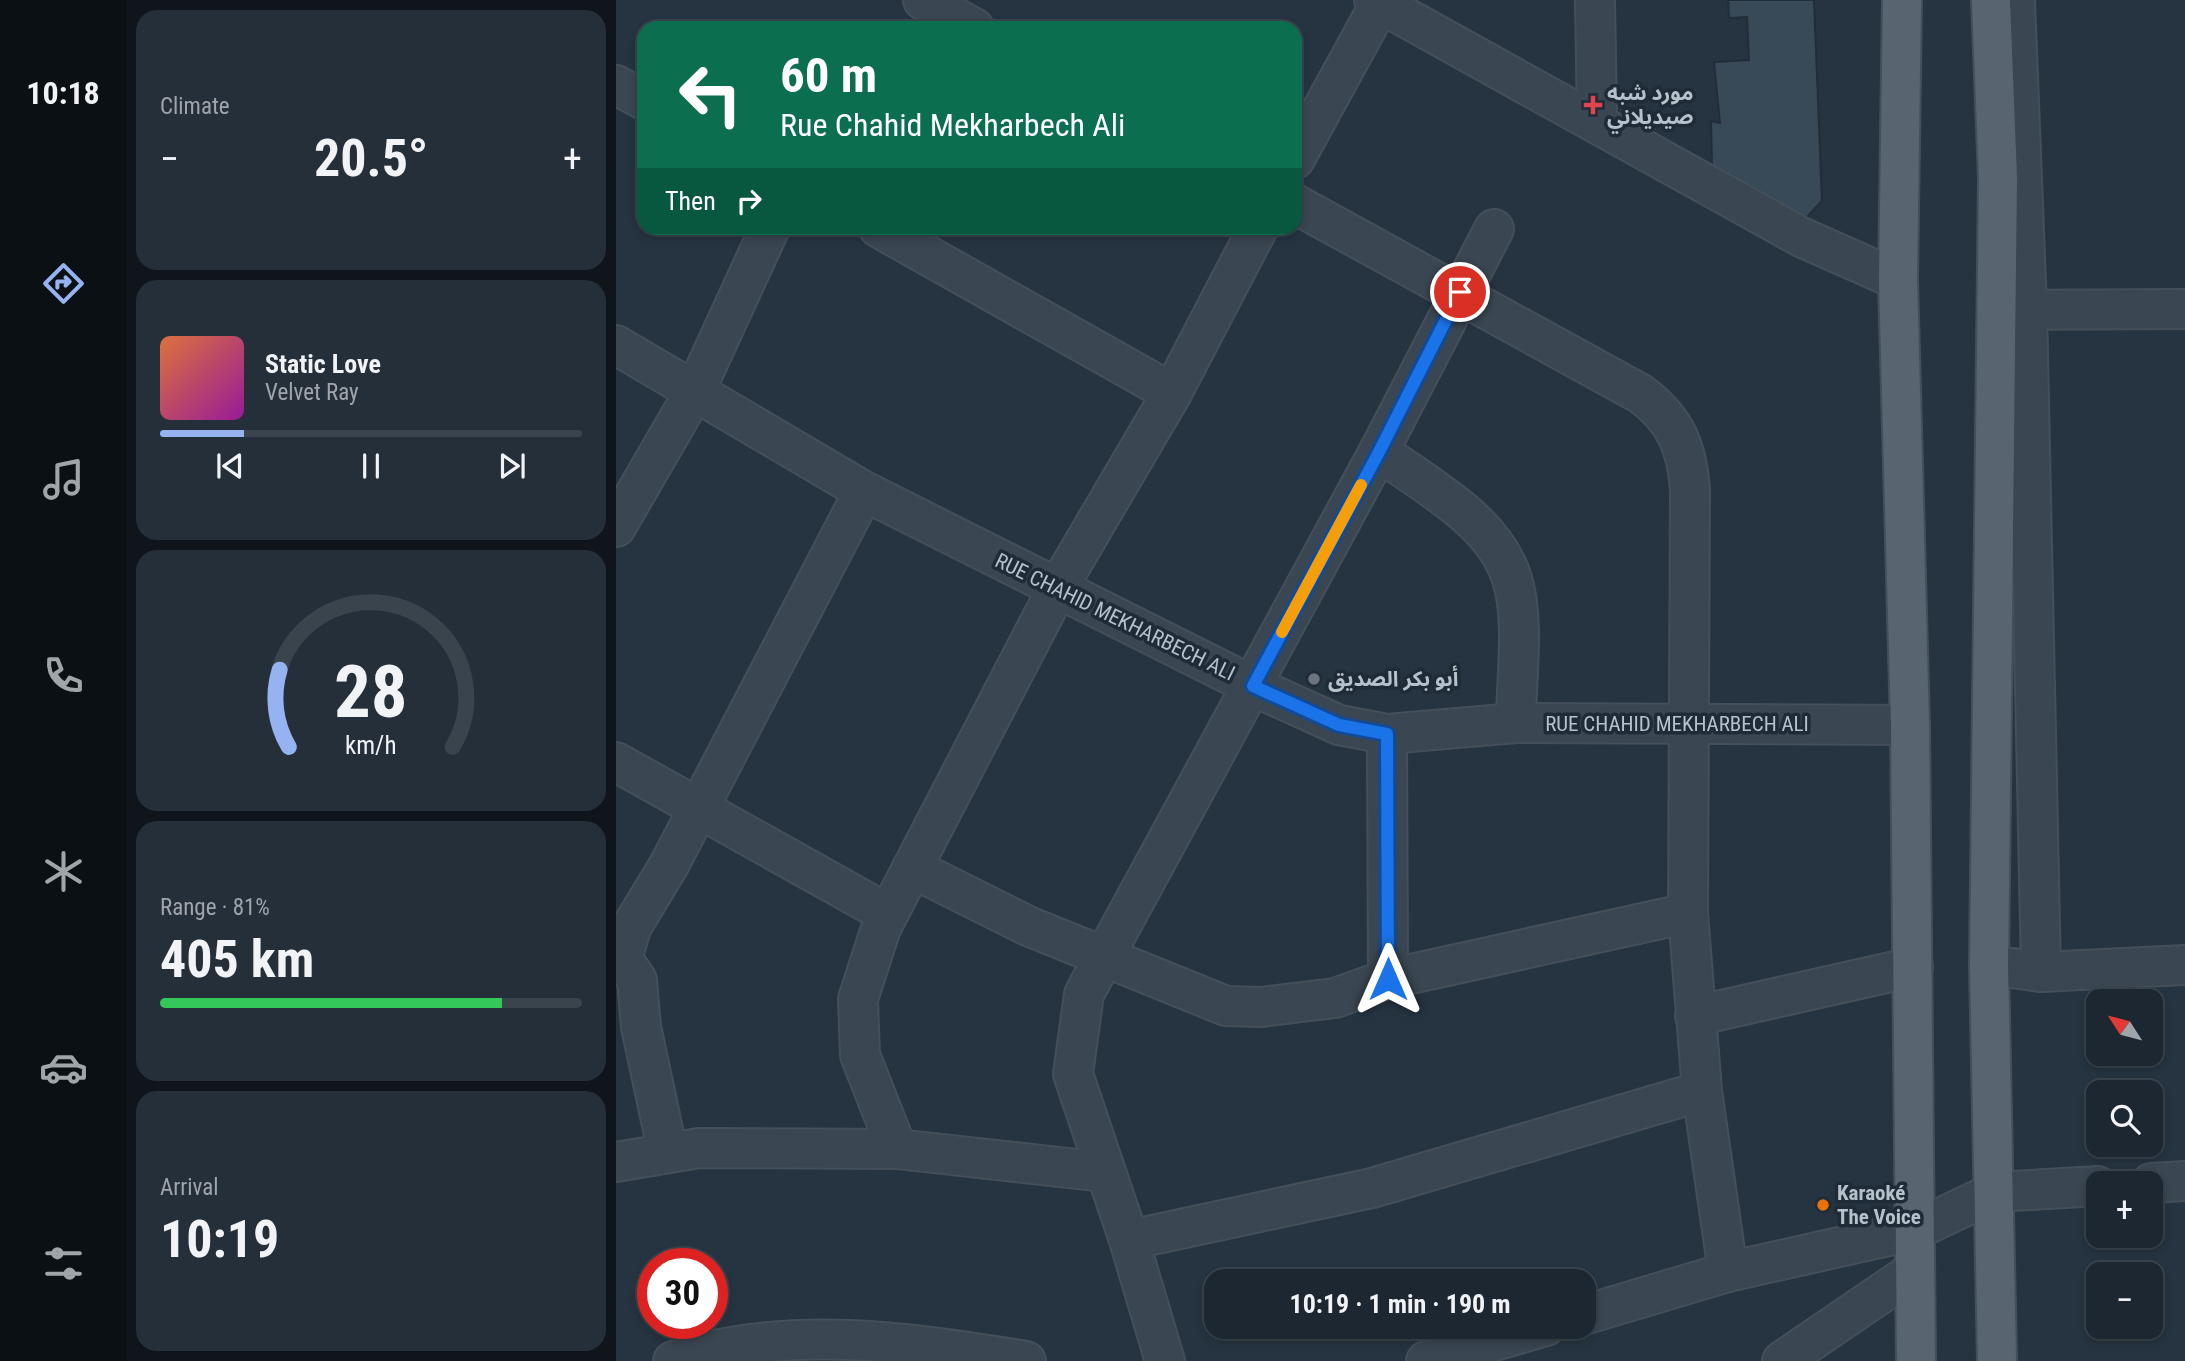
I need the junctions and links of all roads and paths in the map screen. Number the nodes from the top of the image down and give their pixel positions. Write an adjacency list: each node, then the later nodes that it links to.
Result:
1 (922, 0): 7 (street)
2 (1595, 0): 10 (street)
3 (1902, 0): 17 (main road)
4 (1991, 0): 19 (main road)
5 (2015, 0): 19 (street)
6 (1380, 2): 10 (street); 11 (street)
7 (961, 21)
8 (616, 85): 9 (street)
9 (637, 96)
10 (1597, 123): 17 (street)
11 (1302, 146)
12 (1302, 208): 18 (street)
13 (1494, 229): 18 (street)
14 (767, 235): 22 (street)
15 (890, 235): 23 (street)
16 (1254, 235): 23 (street)
17 (1898, 279): 30 (main road)
18 (1460, 292): 24 (street); 31 (street)
19 (2012, 309): 20 (street); 40 (main road); 43 (street)
20 (2185, 309)
21 (616, 345): 22 (street, RUE CHAHID MEKHARBECH ALI)
22 (696, 389): 25 (street, RUE CHAHID MEKHARBECH ALI); 26 (street)
23 (1172, 393): 27 (street)
24 (1379, 452): 28 (street); 29 (street)
25 (864, 491): 27 (street, RUE CHAHID MEKHARBECH ALI); 34 (street)
26 (616, 527)
27 (1057, 589): 28 (street, RUE CHAHID MEKHARBECH ALI); 35 (street)
28 (1253, 686): 32 (street, RUE CHAHID MEKHARBECH ALI); 39 (street)
29 (1516, 723): 31 (street, RUE CHAHID MEKHARBECH ALI); 32 (street, RUE CHAHID MEKHARBECH ALI)
30 (1910, 724): 31 (street, RUE CHAHID MEKHARBECH ALI); 42 (main road)
31 (1686, 725): 36 (street)
32 (1387, 734): 44 (street)
33 (616, 762): 34 (street)
34 (699, 808): 37 (street); 38 (street)
35 (912, 868): 37 (street); 39 (street)
36 (1688, 913): 44 (street); 45 (street)
37 (888, 914): 47 (street)
38 (619, 957): 48 (street)
39 (1105, 959): 44 (street); 50 (street)
40 (1989, 965): 43 (street); 54 (main road)
41 (2185, 965): 43 (street)
42 (1913, 967): 45 (street); 55 (main road)
43 (2041, 972)
44 (1388, 979)
45 (1695, 1016): 46 (street)
46 (1702, 1091): 56 (street); 58 (street)
47 (897, 1149): 48 (street); 50 (street)
48 (668, 1153): 49 (street)
49 (616, 1162)
50 (1104, 1172): 56 (street)
51 (2185, 1181): 52 (street)
52 (2163, 1182)
53 (2086, 1187): 54 (street)
54 (1995, 1192): 55 (street); 67 (main road)
55 (1916, 1230): 57 (main road); 58 (street)
56 (1129, 1240): 63 (street)
57 (1914, 1271): 65 (street); 66 (main road)
58 (1728, 1272): 59 (street)
59 (1596, 1311)
60 (1501, 1339): 64 (street)
61 (673, 1361): 62 (street)
62 (1026, 1361)
63 (1165, 1361)
64 (1426, 1361)
65 (1782, 1361)
66 (1916, 1361)
67 (1997, 1361)

